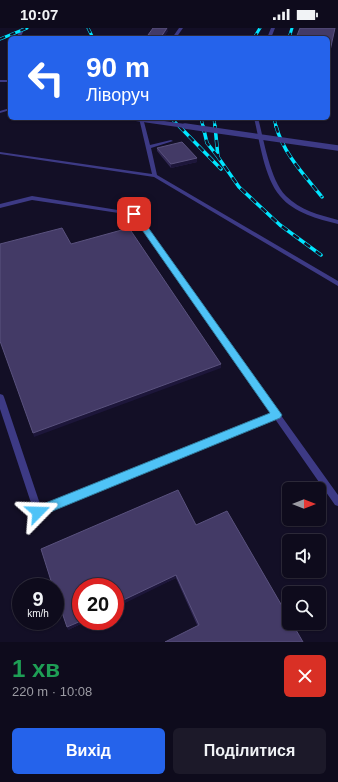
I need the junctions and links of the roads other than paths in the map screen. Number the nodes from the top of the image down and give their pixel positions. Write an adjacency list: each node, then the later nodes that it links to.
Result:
1 (141, 120): 5 (lane)
2 (142, 120): 6 (lane, bridge)
3 (257, 120): 10 (lane)
4 (171, 141): 5 (lane)
5 (148, 147): 8 (lane)
6 (338, 148)
7 (0, 153): 8 (lane)
8 (155, 176): 11 (lane)
9 (0, 206): 13 (lane)
10 (338, 222)
11 (338, 284)
12 (0, 397): 13 (lane)
13 (277, 415): 14 (lane)
14 (338, 502)

